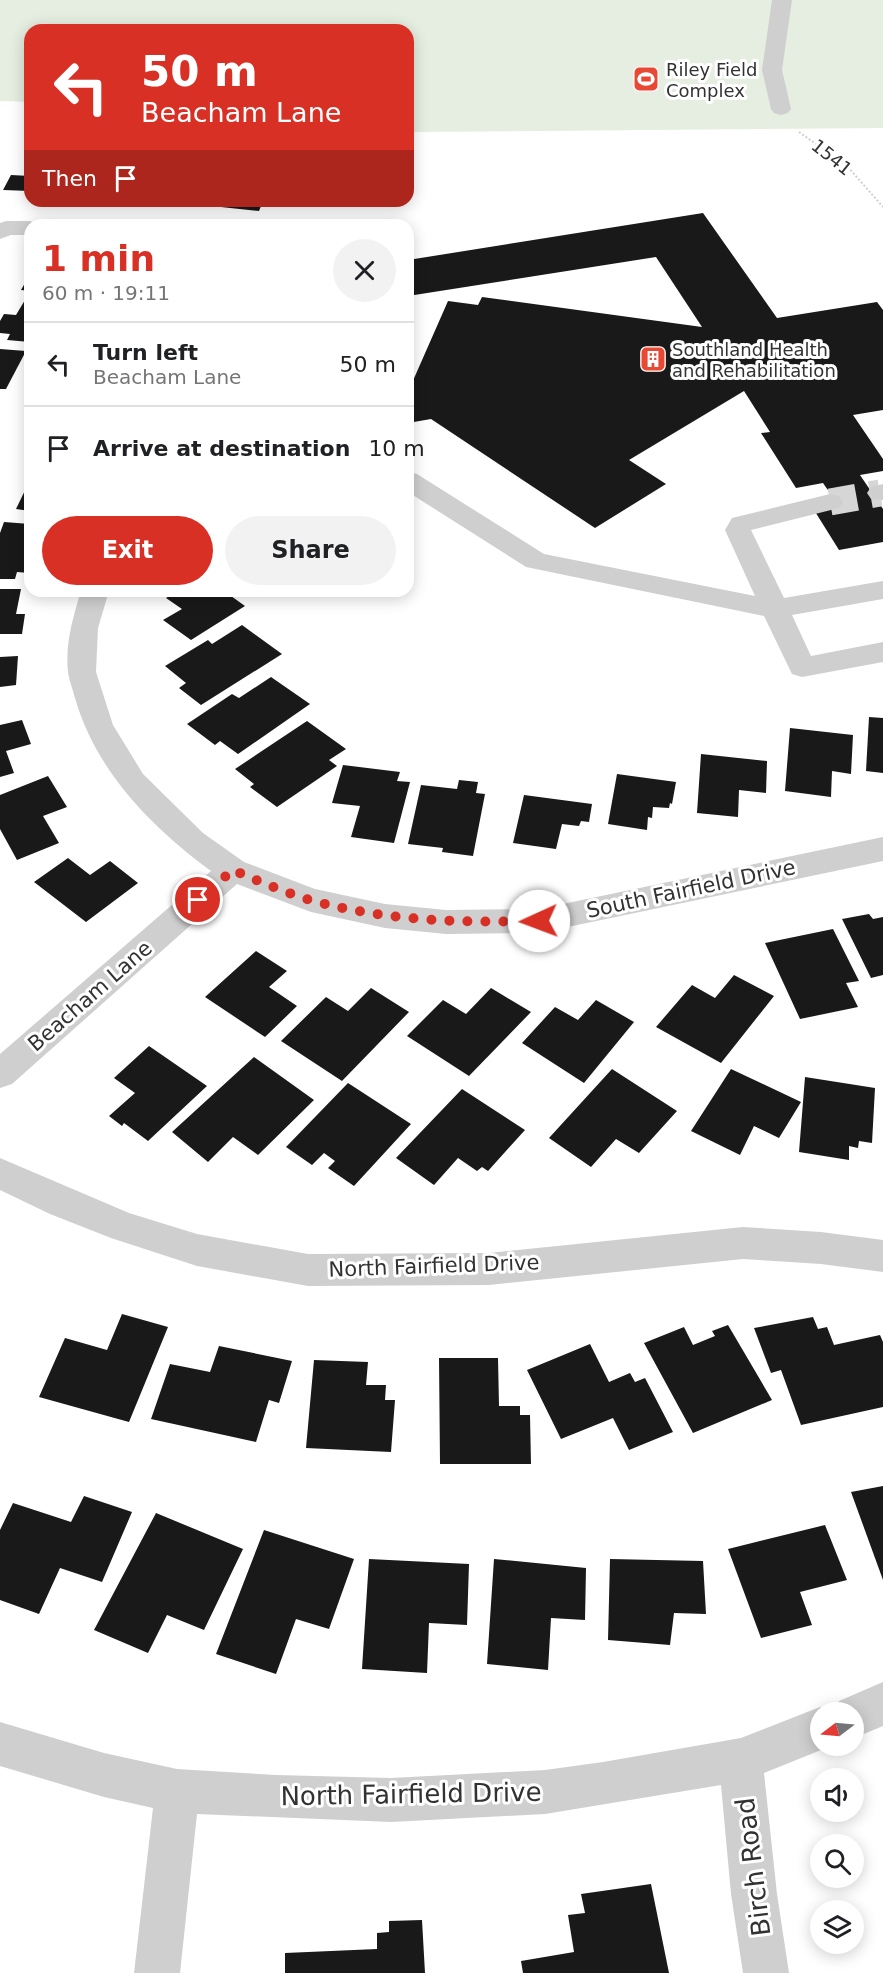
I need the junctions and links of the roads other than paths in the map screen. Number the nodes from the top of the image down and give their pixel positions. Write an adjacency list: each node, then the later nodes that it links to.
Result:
1 (782, 0): 2 (street)
2 (781, 109)
3 (24, 228): 4 (street)
4 (3, 230)
5 (414, 484): 9 (street)
6 (830, 502): 9 (street)
7 (883, 590): 9 (street)
8 (93, 597): 12 (street, South Fairfield Drive)
9 (775, 609): 10 (street)
10 (883, 652)
11 (883, 849): 12 (street, South Fairfield Drive)
12 (233, 870): 13 (street, Beacham Lane)
13 (0, 1074)
14 (0, 1173): 15 (street, North Fairfield Drive)
15 (883, 1256)
16 (883, 1704): 17 (street)
17 (864, 1712)
18 (810, 1733): 20 (street, North Fairfield Drive)
19 (0, 1744): 21 (street, North Fairfield Drive)
20 (741, 1760): 21 (street, North Fairfield Drive); 23 (street, Birch Road)
21 (177, 1791): 22 (street)
22 (157, 1973)
23 (766, 1973)

